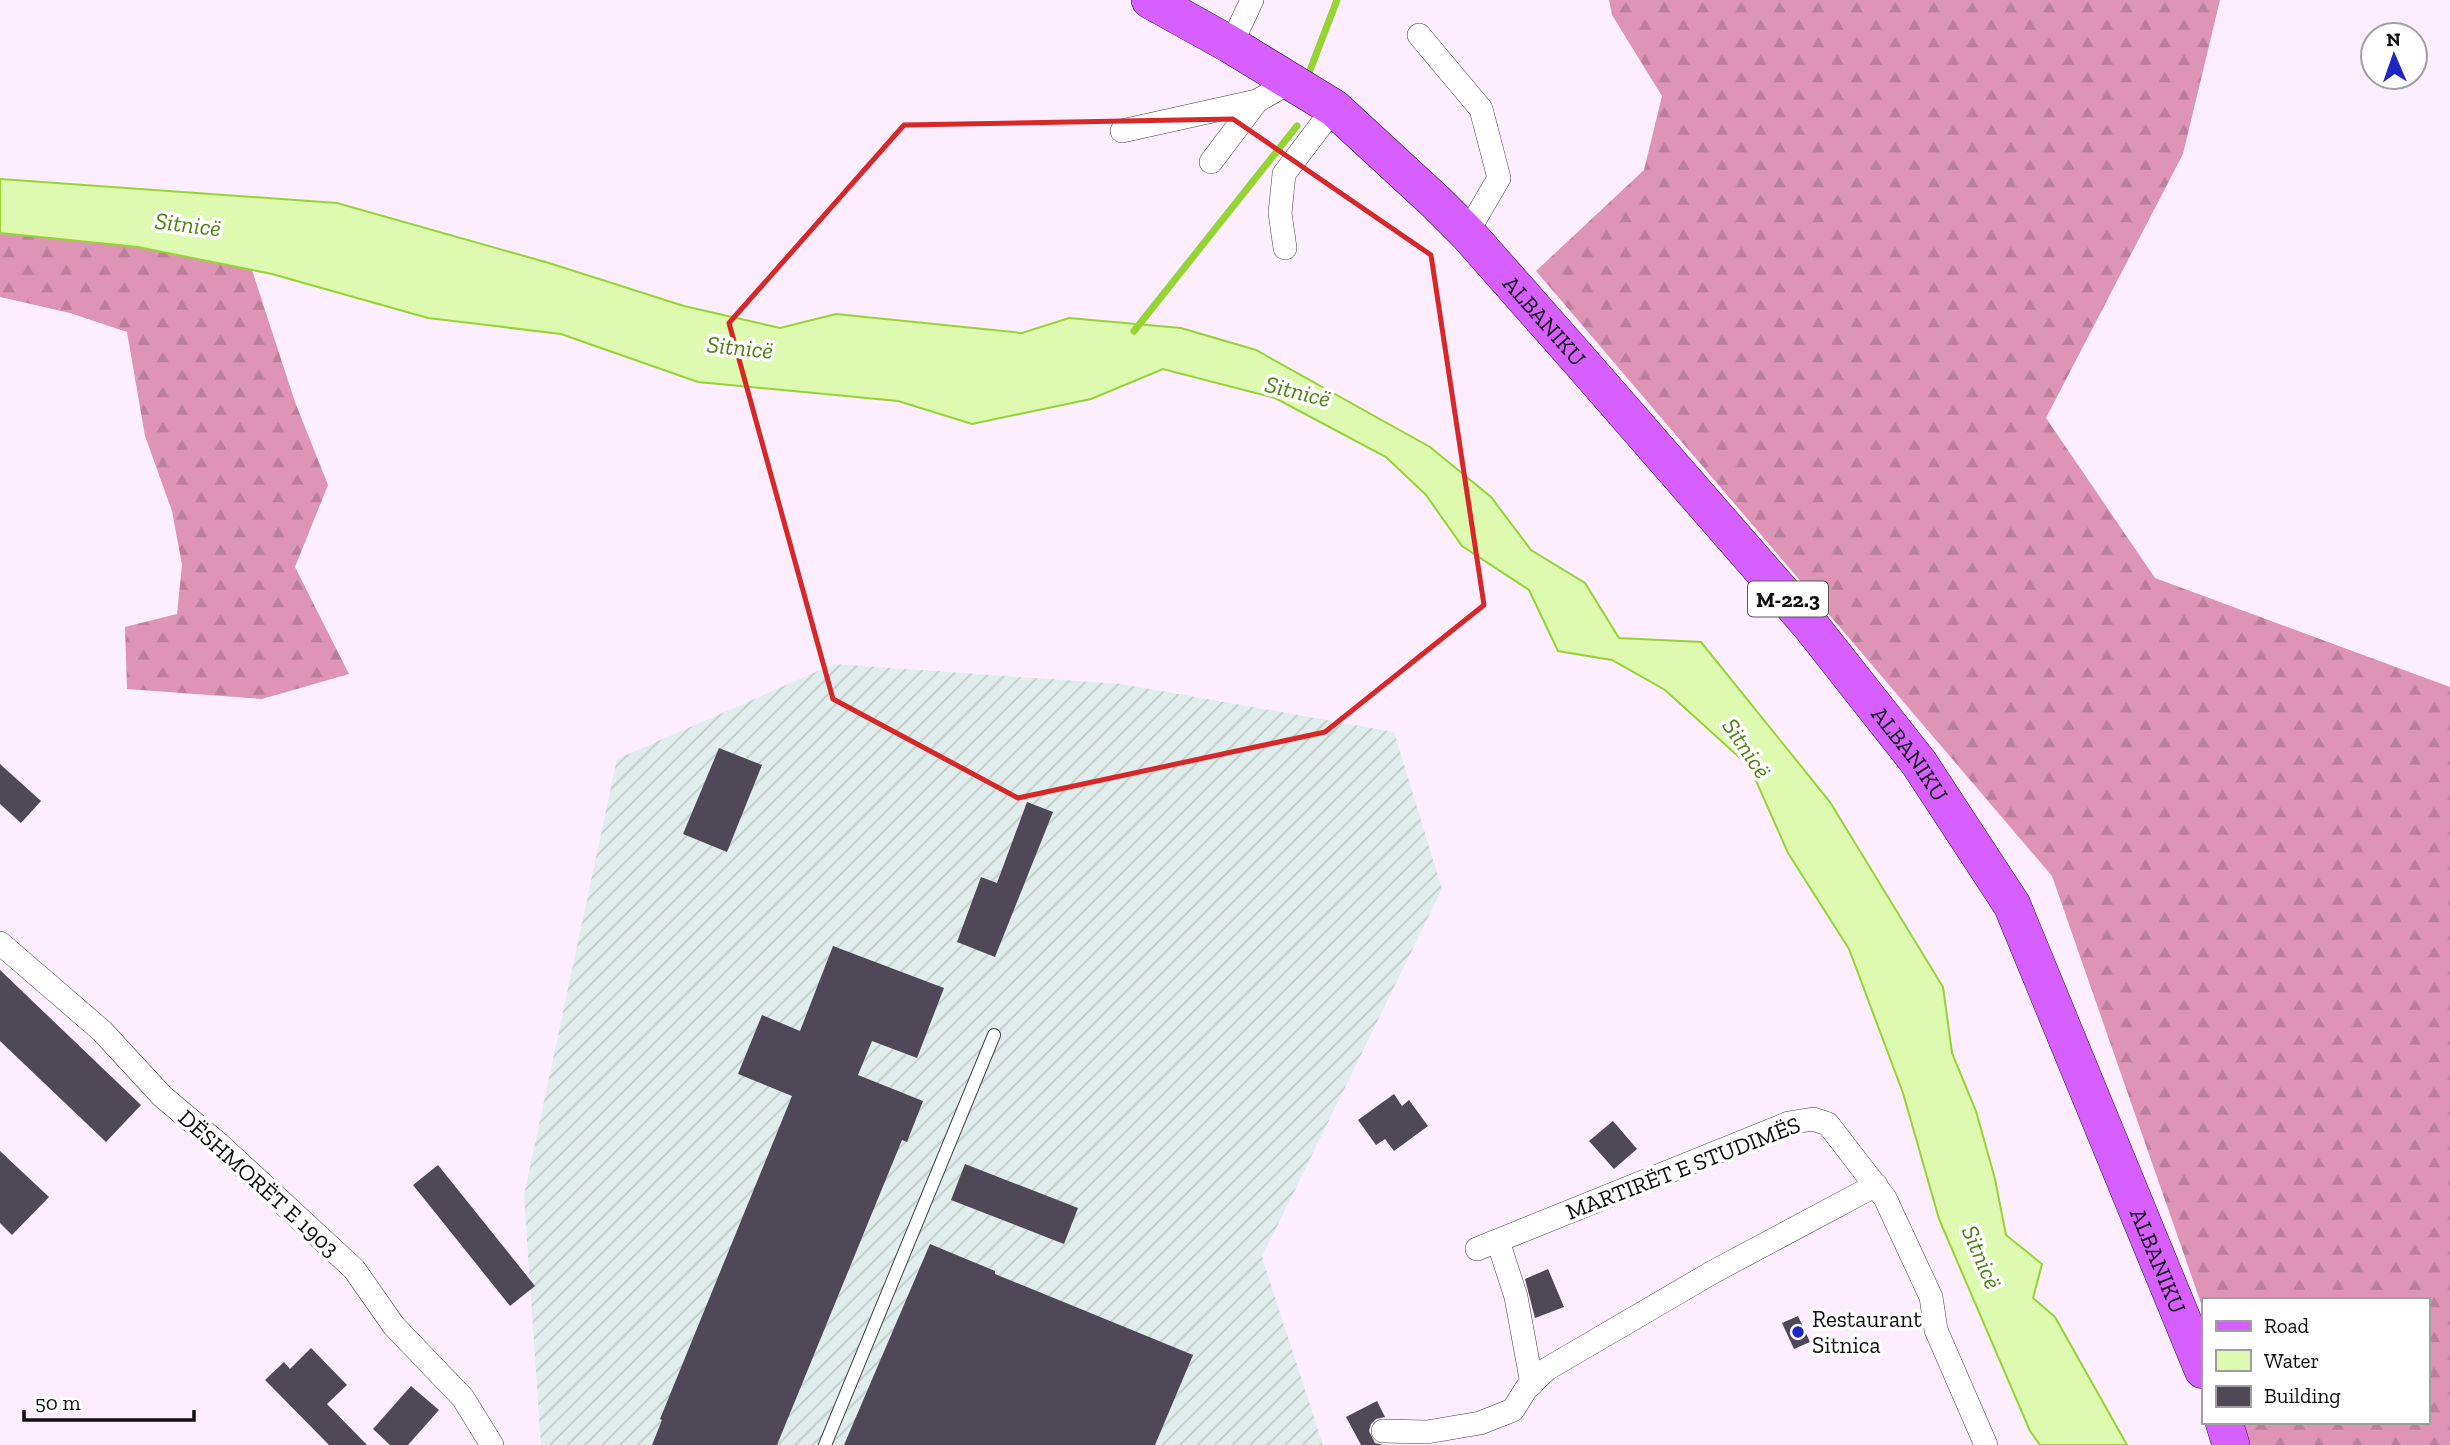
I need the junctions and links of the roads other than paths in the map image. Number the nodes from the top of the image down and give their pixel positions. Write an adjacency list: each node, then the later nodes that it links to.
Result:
1 (1150, 0): 4 (main road, ALBANIKU / M-22.3)
2 (1252, 0): 4 (street)
3 (1419, 35): 10 (street)
4 (1231, 45): 5 (main road, ALBANIKU / M-22.3)
5 (1292, 80): 6 (street); 7 (main road, ALBANIKU / M-22.3)
6 (1257, 101): 8 (street); 9 (street)
7 (1334, 108): 10 (main road, ALBANIKU / M-22.3); 11 (street)
8 (1122, 131)
9 (1211, 162)
10 (1467, 233): 17 (main road, ALBANIKU / M-22.3)
11 (1285, 248)
12 (0, 943): 21 (street, DËSHMORËT E 1903)
13 (994, 1035): 22 (lane)
14 (1876, 1185): 15 (street, MARTIRËT E STUDIMËS); 18 (street); 23 (street, MARTIRËT E STUDIMËS)
15 (1498, 1241): 16 (street, MARTIRËT E STUDIMËS); 18 (street)
16 (1476, 1250)
17 (2202, 1368)
18 (1532, 1384): 20 (street)
19 (2225, 1424): 24 (main road)
20 (1383, 1431)
21 (492, 1445)
22 (825, 1445)
23 (1986, 1445)
24 (2231, 1445)

